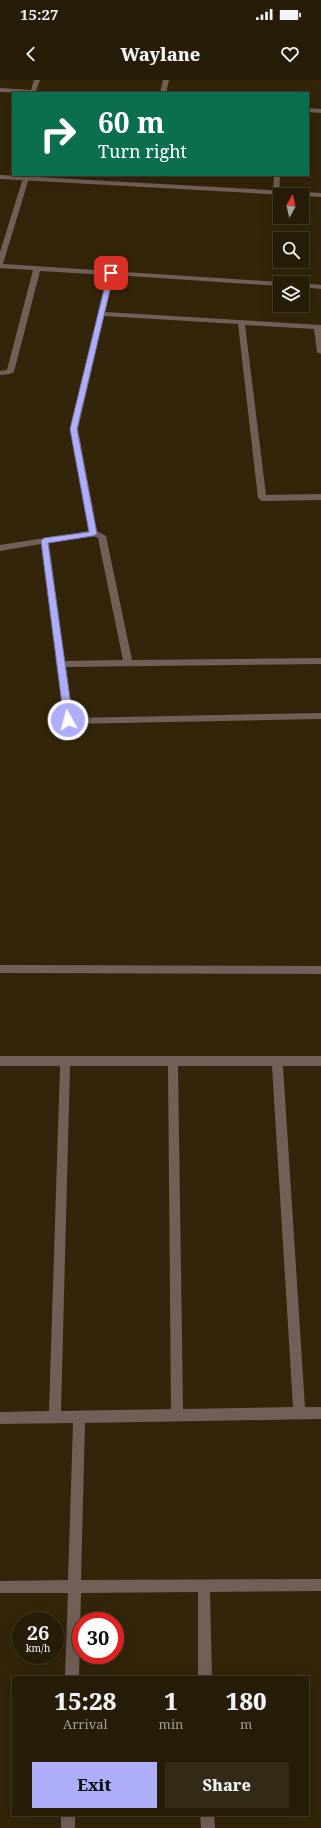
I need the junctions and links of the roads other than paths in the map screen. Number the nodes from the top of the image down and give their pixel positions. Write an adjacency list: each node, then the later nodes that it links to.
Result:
1 (37, 80): 3 (street)
2 (166, 80): 4 (street)
3 (0, 90)
4 (163, 92)
5 (309, 110): 6 (street)
6 (321, 111)
7 (277, 176): 10 (street)
8 (0, 177): 9 (street)
9 (26, 178): 11 (street); 14 (street)
10 (276, 188)
11 (273, 193)
12 (309, 194): 13 (street)
13 (321, 195)
14 (0, 264): 15 (street)
15 (37, 268): 16 (street); 24 (street)
16 (111, 273): 17 (street); 20 (street)
17 (273, 284)
18 (309, 286): 19 (street)
19 (321, 287)
20 (101, 314): 21 (street); 26 (street)
21 (241, 323): 22 (street); 25 (street)
22 (319, 327): 23 (street)
23 (321, 352)
24 (0, 372)
25 (321, 497)
26 (93, 534): 27 (street); 30 (street)
27 (44, 541): 28 (street); 31 (street)
28 (0, 548)
29 (321, 661): 30 (street)
30 (128, 663): 31 (street)
31 (61, 664): 32 (street)
32 (321, 716)
33 (0, 969): 34 (street)
34 (321, 970)
35 (0, 1061): 36 (street)
36 (65, 1061): 37 (street); 43 (street)
37 (173, 1061): 38 (street); 42 (street)
38 (277, 1061): 39 (street); 41 (street)
39 (321, 1061)
40 (321, 1413): 41 (street)
41 (299, 1414): 42 (street)
42 (177, 1416): 44 (street)
43 (55, 1417): 44 (street); 45 (street)
44 (79, 1417): 49 (street)
45 (0, 1418)
46 (321, 1585): 47 (street)
47 (204, 1586): 49 (street); 51 (street)
48 (0, 1587): 49 (street)
49 (75, 1587): 50 (street)
50 (72, 1676)
51 (205, 1676)
52 (68, 1816): 54 (street)
53 (208, 1816): 55 (street)
54 (68, 1828)
55 (208, 1828)

